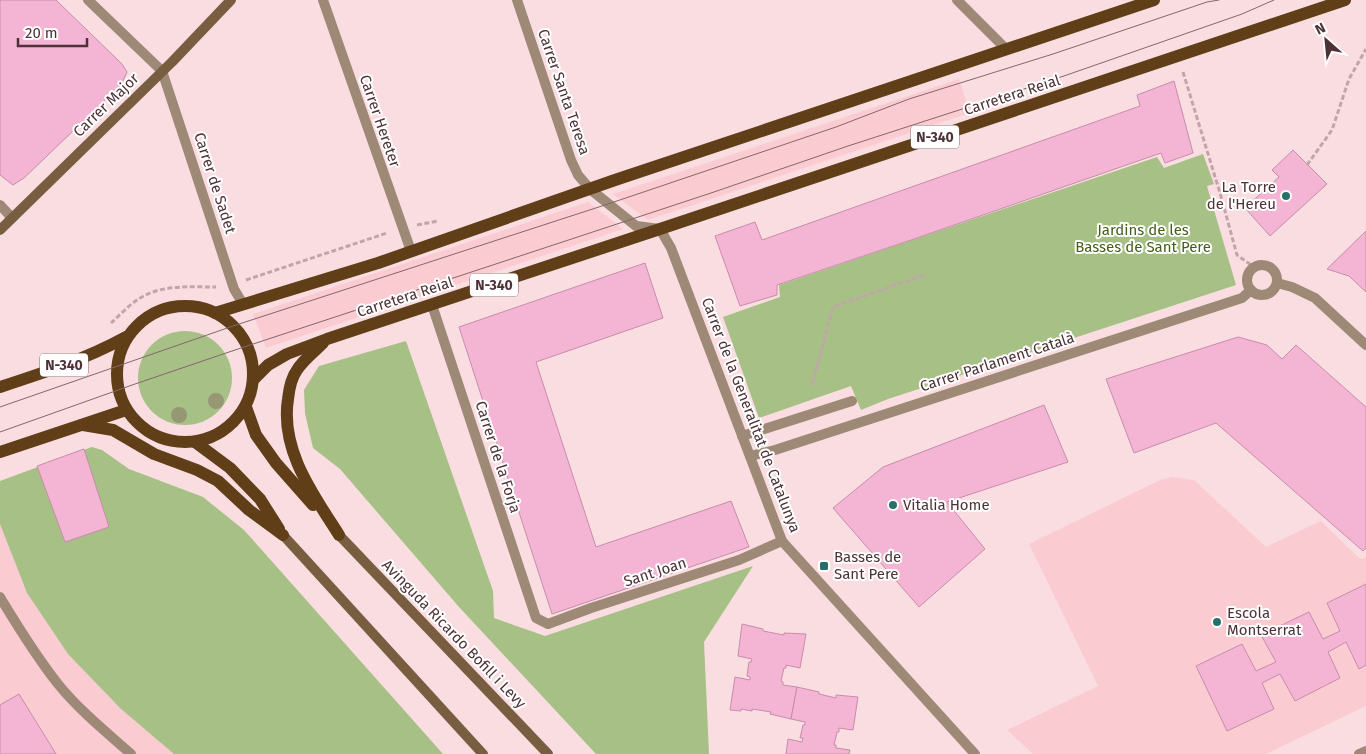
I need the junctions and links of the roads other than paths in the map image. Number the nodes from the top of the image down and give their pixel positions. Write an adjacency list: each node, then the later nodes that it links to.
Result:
1 (88, 0): 9 (street)
2 (231, 0): 9 (street, Carrer Major)
3 (322, 0): 15 (street, Carrer Hereter)
4 (517, 0): 10 (street, Carrer Santa Teresa)
5 (957, 0): 8 (street)
6 (1154, 0): 8 (main road)
7 (1345, 0): 13 (main road, Carretera Reial / N-340)
8 (1006, 49): 10 (main road)
9 (162, 71): 12 (street, Carrer Major); 18 (street, Carrer de Sadet)
10 (590, 189): 13 (street, Carretera Reial); 15 (main road)
11 (0, 205): 12 (street)
12 (12, 218): 14 (street, Carrer Major)
13 (660, 229): 19 (main road, Carretera Reial / N-340); 30 (street, Carrer de la Generalitat de Catalunya)
14 (0, 230)
15 (411, 251): 18 (main road)
16 (1277, 283): 17 (street); 17 (street); 23 (street)
17 (1251, 290): 33 (street, Carrer Parlament Català)
18 (243, 304): 20 (main road)
19 (432, 305): 22 (main road, Carretera Reial / N-340); 38 (street, Carrer de la Forja)
20 (215, 314): 21 (main road, N-340); 24 (main road, N-340)
21 (126, 337): 25 (main road, N-340); 28 (main road, N-340)
22 (327, 339): 24 (main road, Carretera Reial / N-340); 35 (main road)
23 (1366, 345)
24 (253, 380): 27 (main road, N-340)
25 (0, 387)
26 (852, 401): 30 (street)
27 (246, 407): 31 (main road, N-340); 35 (main road)
28 (126, 410): 29 (main road); 31 (main road, N-340)
29 (83, 425): 32 (main road); 34 (main road)
30 (742, 436): 33 (street, Carrer de la Generalitat de Catalunya)
31 (194, 442): 34 (main road)
32 (0, 452)
33 (750, 456): 36 (street, Carrer de la Generalitat de Catalunya)
34 (283, 535): 41 (street)
35 (339, 535): 42 (street, Avinguda Ricardo Bofill i Levy)
36 (782, 541): 38 (street, Sant Joan); 43 (street, Carrer de la Generalitat de Catalunya)
37 (0, 597): 40 (street)
38 (536, 618)
39 (1366, 750): 44 (street)
40 (131, 754)
41 (483, 754)
42 (548, 754)
43 (975, 754)
44 (1359, 754)

